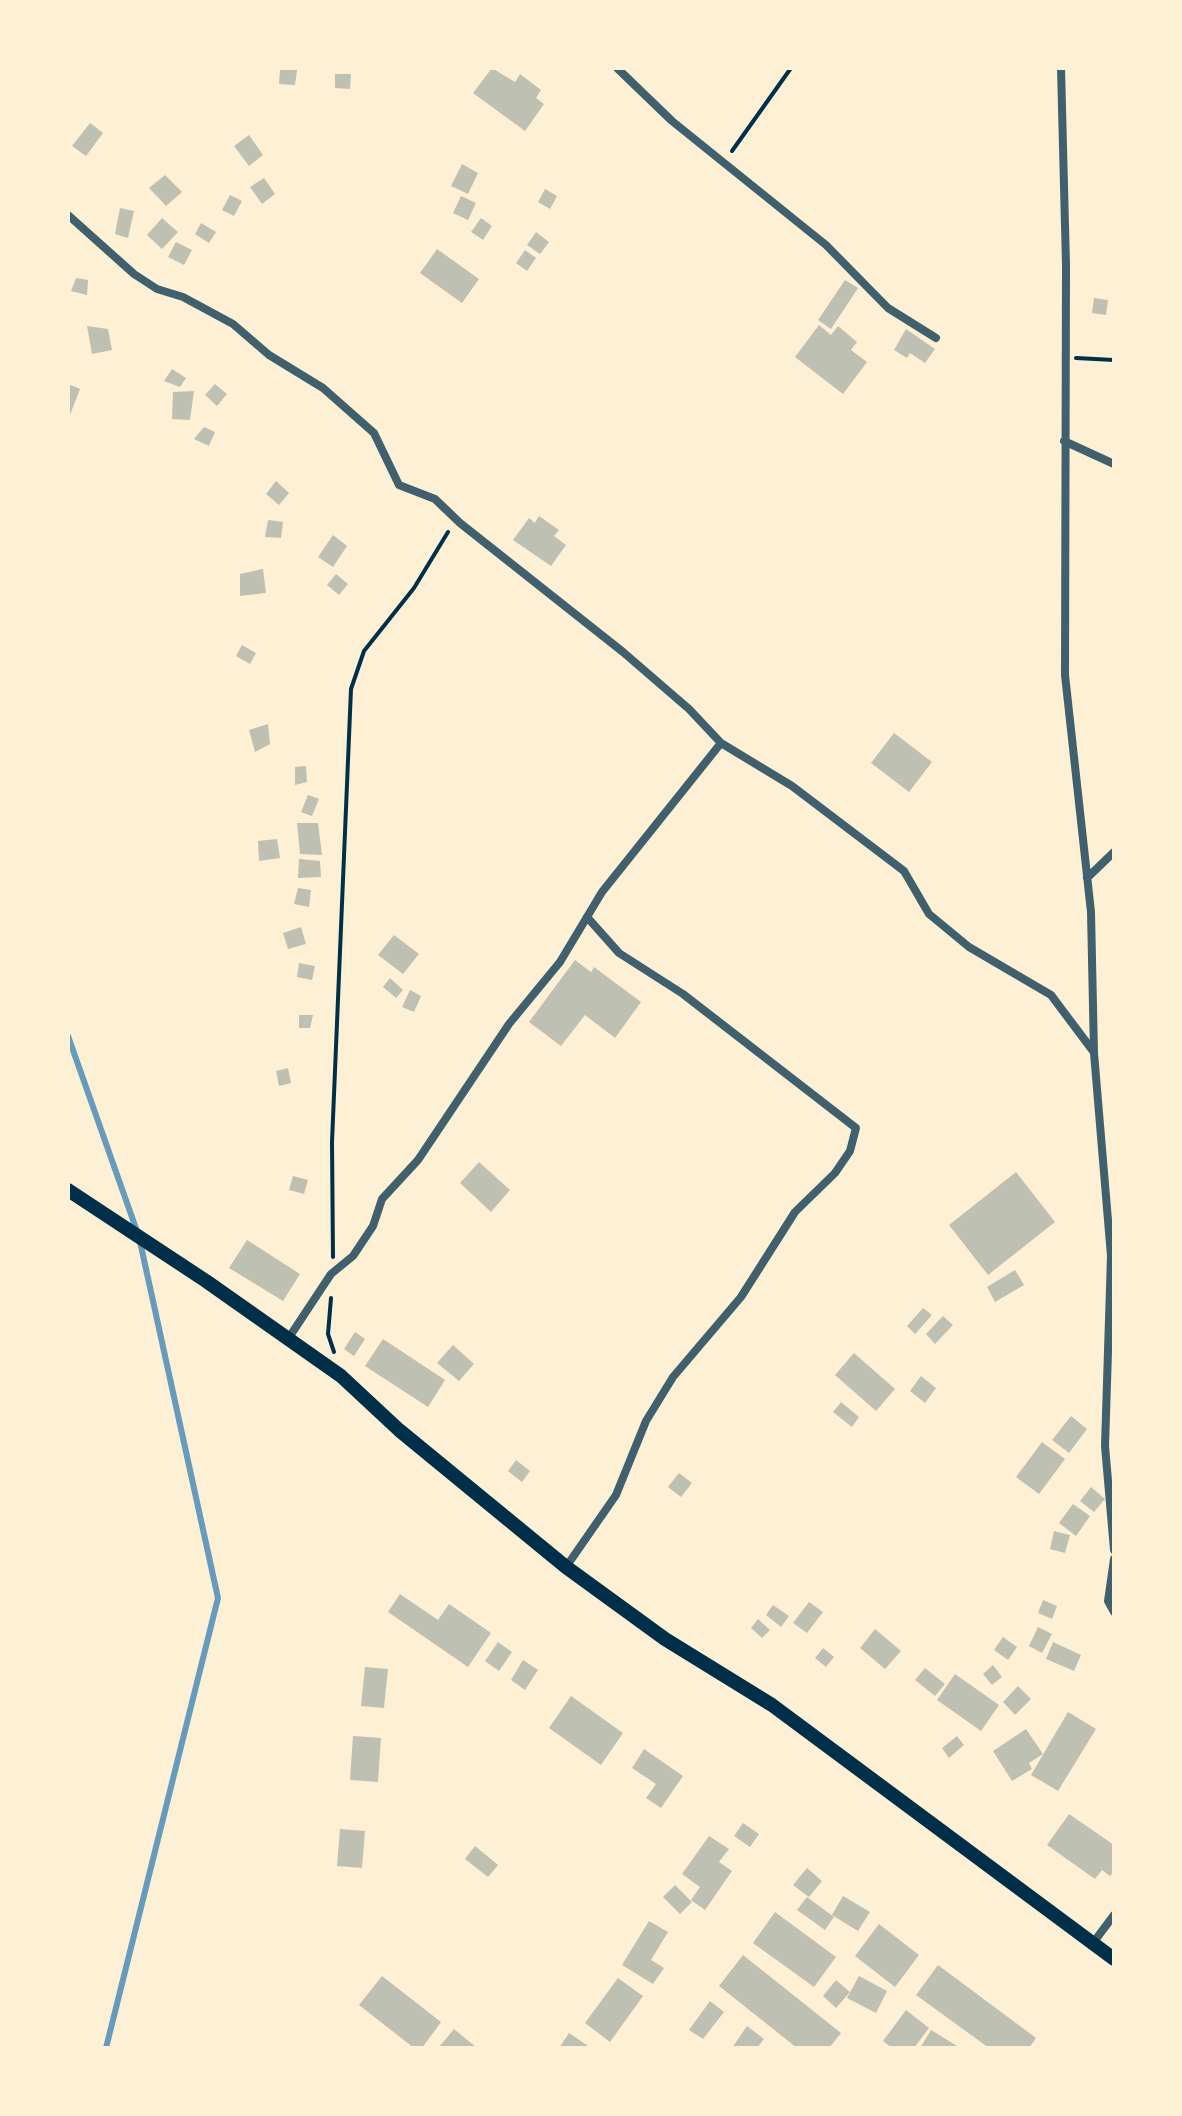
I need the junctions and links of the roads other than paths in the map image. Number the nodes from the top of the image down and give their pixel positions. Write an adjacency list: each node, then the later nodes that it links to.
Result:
1 (617, 68): 4 (street)
2 (1061, 68): 5 (street)
3 (68, 215): 7 (street)
4 (936, 338)
5 (1064, 441): 6 (street); 9 (street)
6 (1114, 464)
7 (721, 743): 10 (street); 11 (street)
8 (1114, 852): 9 (street)
9 (1087, 878): 11 (street)
10 (587, 917): 13 (street); 16 (street)
11 (1094, 1053): 14 (street)
12 (68, 1190): 13 (main road)
13 (288, 1339): 16 (main road)
14 (1114, 1550)
15 (1114, 1559): 17 (street)
16 (566, 1567): 19 (main road)
17 (1114, 1612)
18 (1114, 1915): 19 (street)
19 (1093, 1943): 20 (main road)
20 (1114, 1959)

